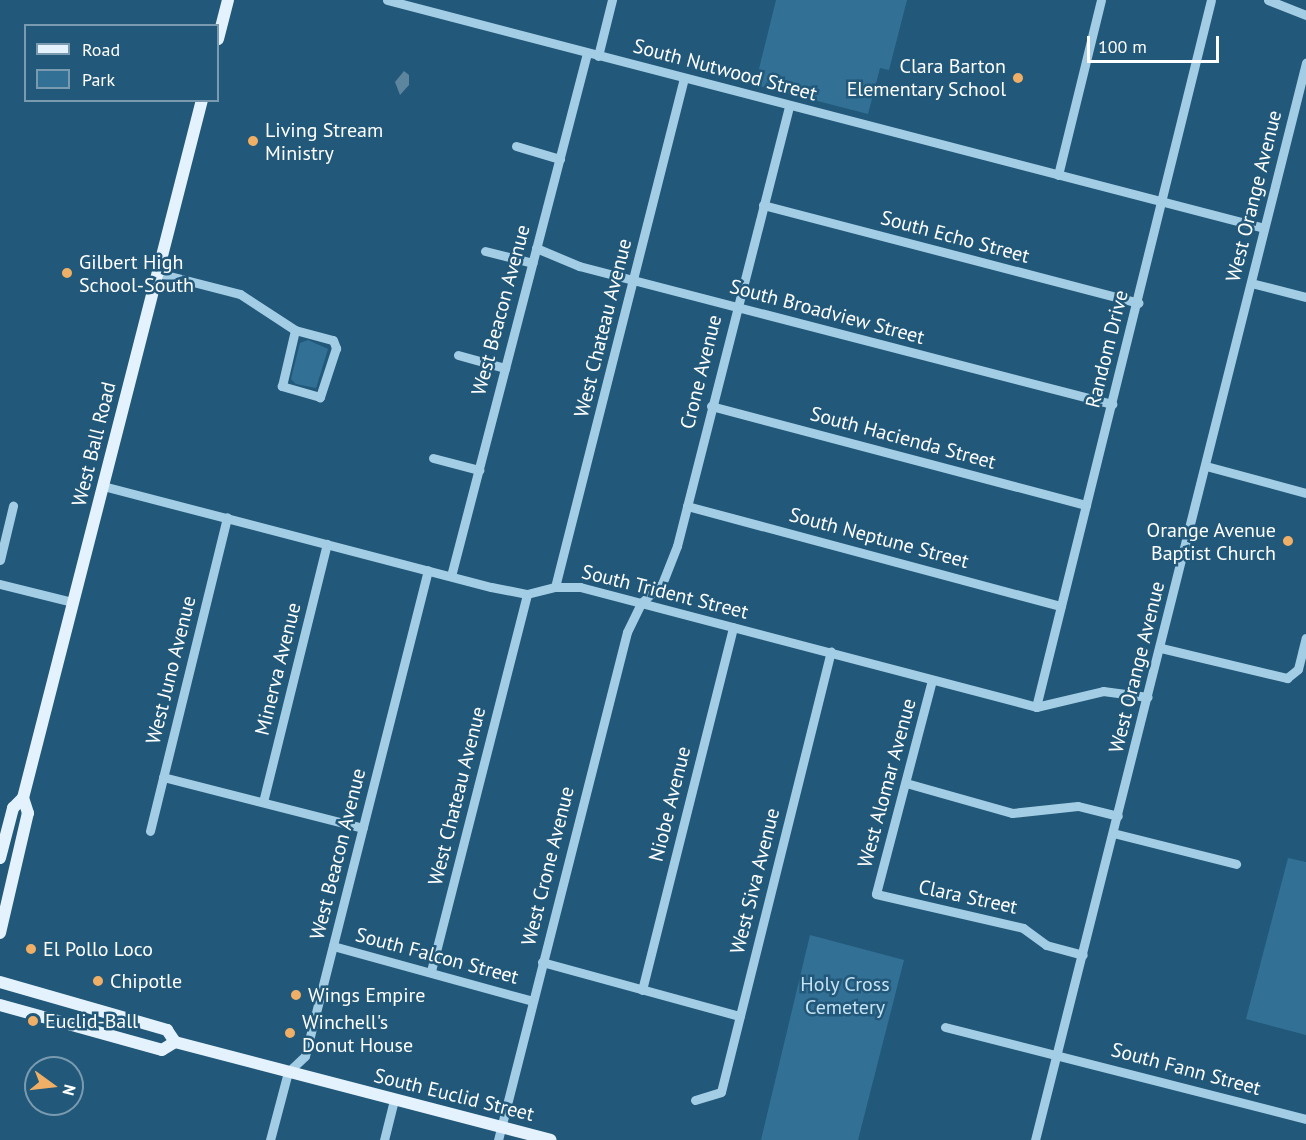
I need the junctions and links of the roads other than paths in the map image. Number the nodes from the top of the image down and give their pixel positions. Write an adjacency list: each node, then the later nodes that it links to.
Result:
1 (228, 0): 8 (main road)
2 (387, 0): 9 (street, South Nutwood Street)
3 (612, 0): 10 (street)
4 (1101, 0): 17 (street)
5 (1211, 0): 18 (street, Random Drive)
6 (1268, 0): 7 (street)
7 (1306, 15)
8 (219, 35)
9 (587, 53): 10 (street, South Nutwood Street); 16 (street, West Beacon Avenue)
10 (598, 56): 12 (street, South Nutwood Street)
11 (1306, 63): 20 (street, West Orange Avenue)
12 (684, 78): 14 (street, South Nutwood Street); 25 (street, West Chateau Avenue)
13 (201, 102): 24 (main road, West Ball Road)
14 (789, 105): 17 (street, South Nutwood Street); 19 (street, Crone Avenue)
15 (516, 146): 16 (street)
16 (560, 159): 21 (street, West Beacon Avenue)
17 (1058, 175): 18 (street, South Nutwood Street)
18 (1161, 202): 20 (street, South Nutwood Street); 28 (street, Random Drive)
19 (763, 205): 28 (street, South Echo Street); 29 (street, Crone Avenue)
20 (1264, 228): 26 (street, West Orange Avenue)
21 (536, 248): 23 (street, West Beacon Avenue); 25 (street, South Broadview Street)
22 (485, 251): 23 (street)
23 (533, 262): 32 (street, West Beacon Avenue)
24 (158, 273): 30 (street); 38 (main road, West Ball Road)
25 (634, 280): 29 (street, South Broadview Street); 49 (street, West Chateau Avenue)
26 (1251, 282): 27 (street); 36 (street, West Orange Avenue)
27 (1306, 297)
28 (1138, 303): 33 (street, Random Drive)
29 (735, 306): 33 (street, South Broadview Street); 34 (street, Crone Avenue)
30 (295, 330): 30 (street)
31 (458, 355): 32 (street)
32 (505, 368): 37 (street, West Beacon Avenue)
33 (1112, 404): 40 (street, Random Drive)
34 (711, 406): 40 (street, South Hacienda Street); 42 (street, Crone Avenue)
35 (433, 458): 37 (street)
36 (1206, 466): 39 (street); 56 (street, West Orange Avenue)
37 (478, 470): 47 (street, West Beacon Avenue)
38 (103, 486): 43 (street, South Trident Street); 51 (main road, West Ball Road)
39 (1306, 493)
40 (1086, 505): 53 (street, Random Drive)
41 (13, 506): 45 (street)
42 (687, 506): 52 (street, Crone Avenue); 53 (street, South Neptune Street)
43 (227, 517): 44 (street, South Trident Street); 61 (street, West Juno Avenue)
44 (327, 544): 46 (street, South Trident Street); 64 (street, Minerva Avenue)
45 (0, 560)
46 (428, 570): 47 (street, South Trident Street); 66 (street, West Beacon Avenue)
47 (451, 576): 50 (street, South Trident Street)
48 (0, 584): 51 (street)
49 (555, 587): 50 (street, South Trident Street); 52 (street, South Trident Street)
50 (527, 594): 76 (street, West Chateau Avenue)
51 (74, 602): 63 (main road, West Ball Road)
52 (641, 603): 54 (street, South Trident Street); 75 (street, West Crone Avenue)
53 (1061, 606): 60 (street, Random Drive)
54 (733, 627): 57 (street, South Trident Street); 78 (street, Niobe Avenue)
55 (1306, 638): 56 (street)
56 (1161, 648): 59 (street, West Orange Avenue)
57 (831, 652): 58 (street, South Trident Street); 81 (street, West Siva Avenue)
58 (932, 680): 60 (street, South Trident Street); 62 (street, West Alomar Avenue)
59 (1148, 697): 60 (street, South Trident Street); 65 (street, West Orange Avenue)
60 (1036, 707)
61 (163, 777): 64 (street); 67 (street, West Juno Avenue)
62 (906, 783): 65 (street); 71 (street, West Alomar Avenue)
63 (23, 798): 69 (main road, West Ball Road); 72 (main road, West Ball Road)
64 (263, 802): 66 (street)
65 (1118, 816): 68 (street, West Orange Avenue)
66 (363, 828): 73 (street, West Beacon Avenue)
67 (150, 831)
68 (1113, 833): 70 (street); 74 (street, West Orange Avenue)
69 (0, 858)
70 (1236, 864)
71 (876, 894): 74 (street, Clara Street)
72 (0, 933)
73 (333, 946): 76 (street, South Falcon Street); 85 (street, West Beacon Avenue)
74 (1083, 955): 84 (street, West Orange Avenue)
75 (542, 962): 78 (street, South Falcon Street); 79 (street, West Crone Avenue)
76 (431, 971): 79 (street, South Falcon Street)
77 (0, 982): 83 (main road, South Euclid Street)
78 (642, 990): 81 (street, South Falcon Street)
79 (532, 1001): 89 (street, West Crone Avenue)
80 (0, 1005): 83 (main road, South Euclid Street)
81 (740, 1016): 87 (street, West Siva Avenue)
82 (945, 1027): 84 (street, South Fann Street)
83 (175, 1042): 85 (main road, South Euclid Street)
84 (1057, 1054): 88 (street, South Fann Street); 94 (street, West Orange Avenue)
85 (288, 1072): 86 (main road, South Euclid Street); 90 (street, West Beacon Avenue)
86 (394, 1100): 89 (main road, South Euclid Street); 91 (street)
87 (695, 1100)
88 (1306, 1119)
89 (501, 1127): 92 (street, West Crone Avenue); 93 (main road, South Euclid Street)
90 (270, 1140)
91 (384, 1140)
92 (498, 1140)
93 (550, 1140)
94 (1035, 1140)

